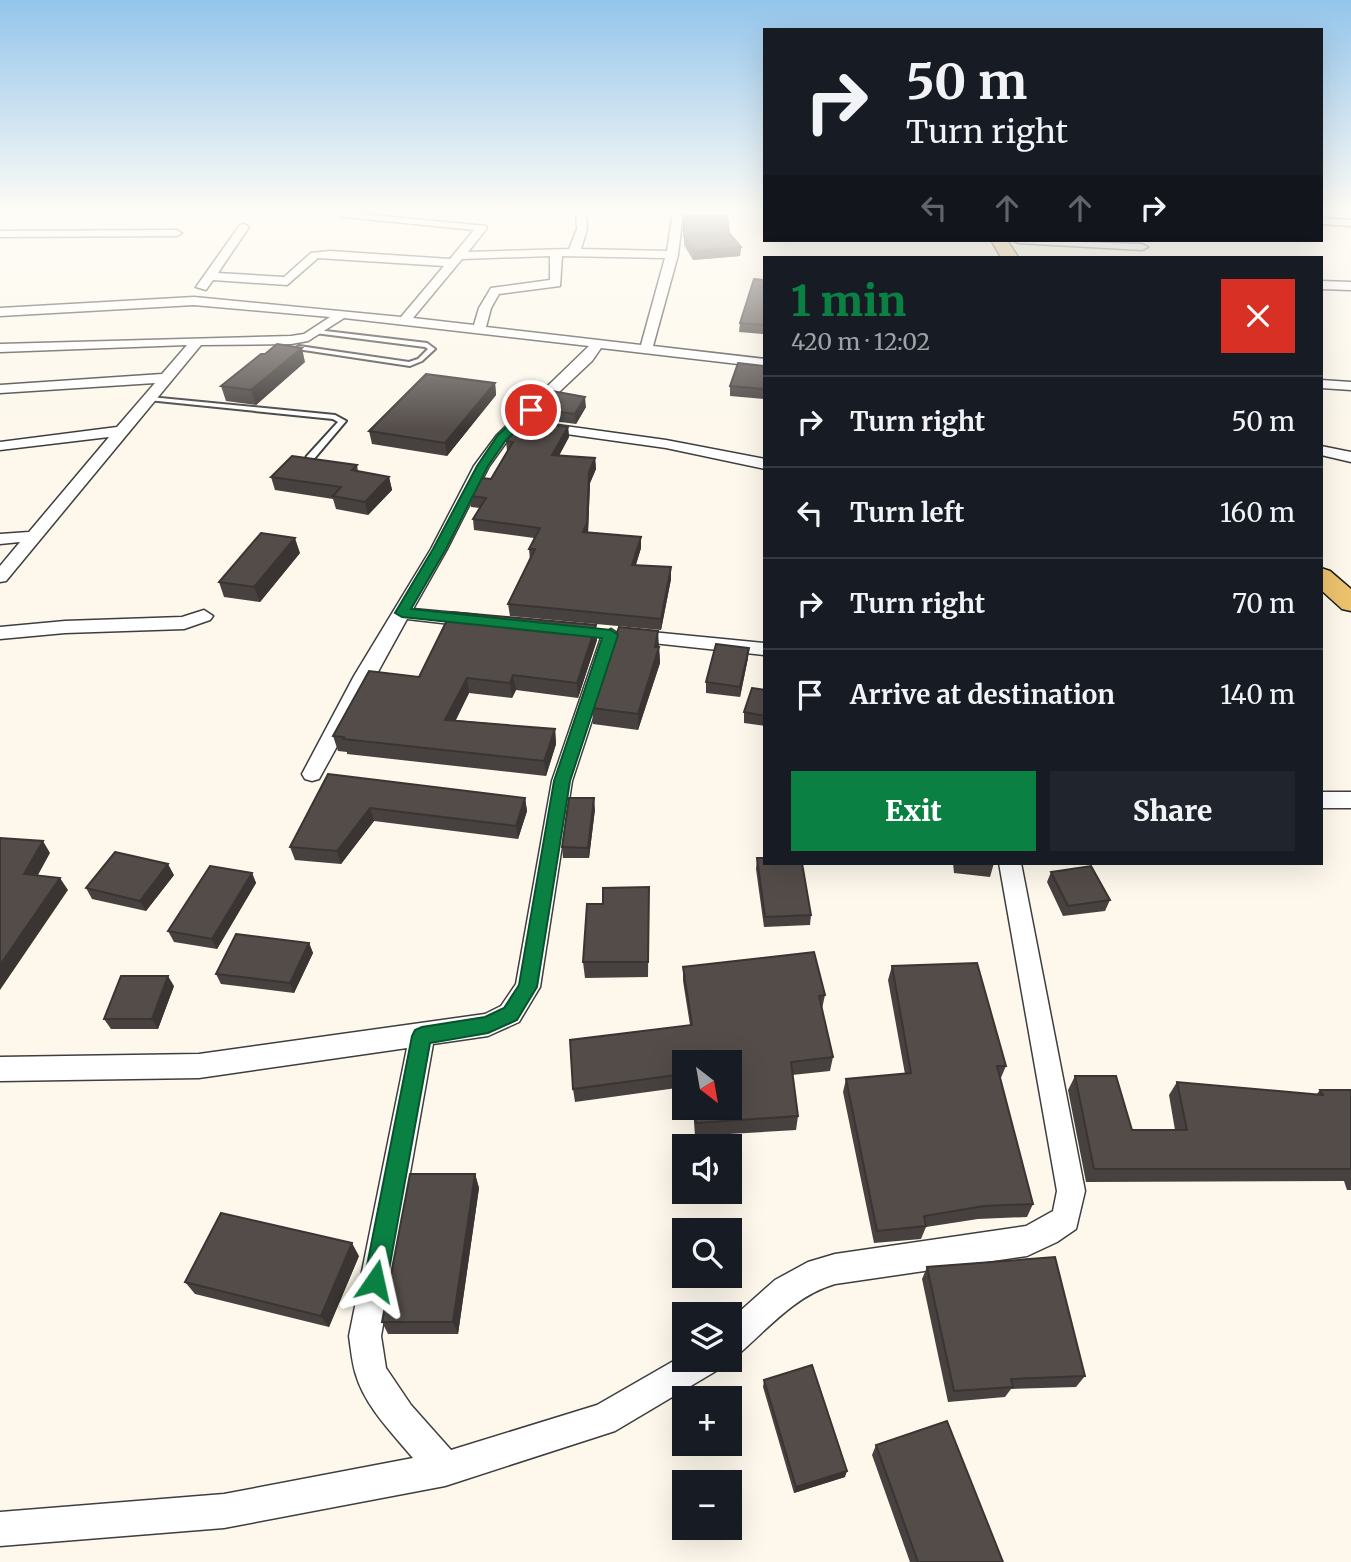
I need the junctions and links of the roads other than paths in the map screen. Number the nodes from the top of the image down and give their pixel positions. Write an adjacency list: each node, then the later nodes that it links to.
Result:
1 (203, 285): 7 (street)
2 (434, 285): 10 (street)
3 (540, 285): 11 (street)
4 (664, 285): 16 (street)
5 (1323, 285): 6 (street)
6 (1351, 286)
7 (194, 301): 8 (street); 9 (street)
8 (0, 312)
9 (342, 314): 10 (street); 12 (street)
10 (404, 321): 11 (street)
11 (479, 330): 14 (street)
12 (313, 334): 12 (lane); 13 (street)
13 (197, 341): 15 (street); 18 (street)
14 (598, 343): 16 (street); 23 (street)
15 (0, 348)
16 (646, 349): 17 (street)
17 (763, 363)
18 (167, 378): 21 (street); 22 (street)
19 (1323, 384): 20 (street)
20 (1351, 386)
21 (0, 389)
22 (150, 399): 24 (street); 28 (lane)
23 (519, 423): 29 (street); 37 (street)
24 (124, 431): 25 (street); 30 (street)
25 (0, 446)
26 (1323, 450): 27 (street)
27 (1351, 457)
28 (310, 458)
29 (763, 464)
30 (36, 536): 31 (street); 33 (street)
31 (0, 539)
32 (1323, 555): 35 (main road)
33 (0, 577)
34 (1323, 578): 36 (main road)
35 (1351, 580)
36 (1351, 603)
37 (402, 613): 39 (street); 42 (street)
38 (204, 616): 40 (street)
39 (496, 622)
40 (0, 633)
41 (763, 649): 46 (street)
42 (312, 774)
43 (1323, 800): 44 (street)
44 (1351, 800)
45 (1010, 865): 48 (street)
46 (422, 1036): 47 (street); 50 (street)
47 (0, 1069)
48 (742, 1330)
49 (687, 1372): 50 (street)
50 (445, 1469): 51 (street)
51 (0, 1529)

